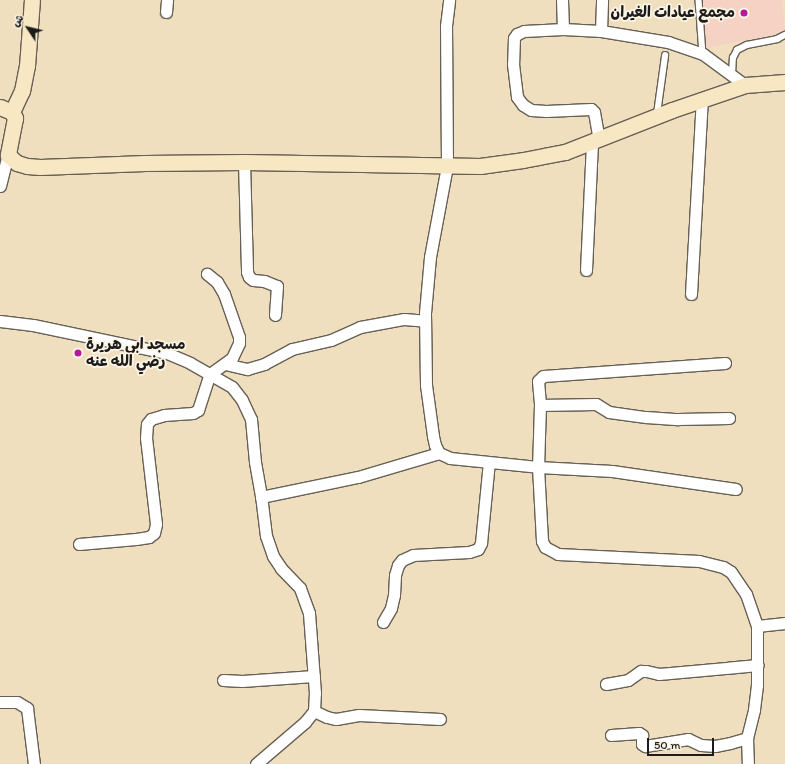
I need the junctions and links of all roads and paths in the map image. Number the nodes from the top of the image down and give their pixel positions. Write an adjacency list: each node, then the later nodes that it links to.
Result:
1 (32, 0): 17 (street)
2 (166, 0): 7 (street)
3 (449, 0): 22 (street)
4 (562, 0): 8 (street)
5 (602, 0): 9 (street)
6 (699, 0): 11 (lane)
7 (166, 12)
8 (563, 29): 9 (street); 19 (street)
9 (601, 31): 11 (street)
10 (785, 35): 13 (lane)
11 (703, 54): 13 (street)
12 (665, 56): 18 (lane)
13 (732, 75): 15 (street)
14 (785, 82): 15 (street)
15 (745, 85): 16 (street)
16 (702, 100): 18 (street); 26 (street)
17 (6, 110): 20 (street)
18 (656, 116): 19 (street)
19 (595, 141): 22 (street); 24 (street)
20 (8, 155): 21 (street); 23 (street)
21 (244, 162): 22 (street); 27 (street)
22 (447, 166): 29 (street)
23 (0, 186)
24 (586, 270)
25 (207, 274): 31 (street)
26 (691, 294)
27 (275, 315)
28 (0, 321): 32 (street)
29 (425, 322): 31 (street); 35 (street)
30 (725, 363): 33 (street)
31 (225, 364): 32 (street)
32 (210, 374): 39 (street); 40 (street)
33 (540, 405): 34 (street); 37 (street)
34 (729, 418)
35 (439, 453): 36 (street); 39 (street)
36 (489, 462): 37 (street); 41 (street)
37 (538, 467): 38 (street); 43 (street)
38 (736, 489)
39 (261, 497): 45 (street)
40 (79, 544)
41 (384, 622)
42 (785, 623): 43 (street)
43 (757, 626): 44 (street)
44 (758, 665): 47 (street); 52 (street)
45 (314, 676): 46 (street); 49 (street)
46 (223, 680)
47 (606, 684)
48 (0, 702): 53 (street)
49 (314, 711): 50 (street); 54 (street)
50 (440, 718)
51 (611, 735): 52 (street)
52 (746, 738): 55 (street)
53 (34, 764)
54 (256, 764)
55 (748, 764)

